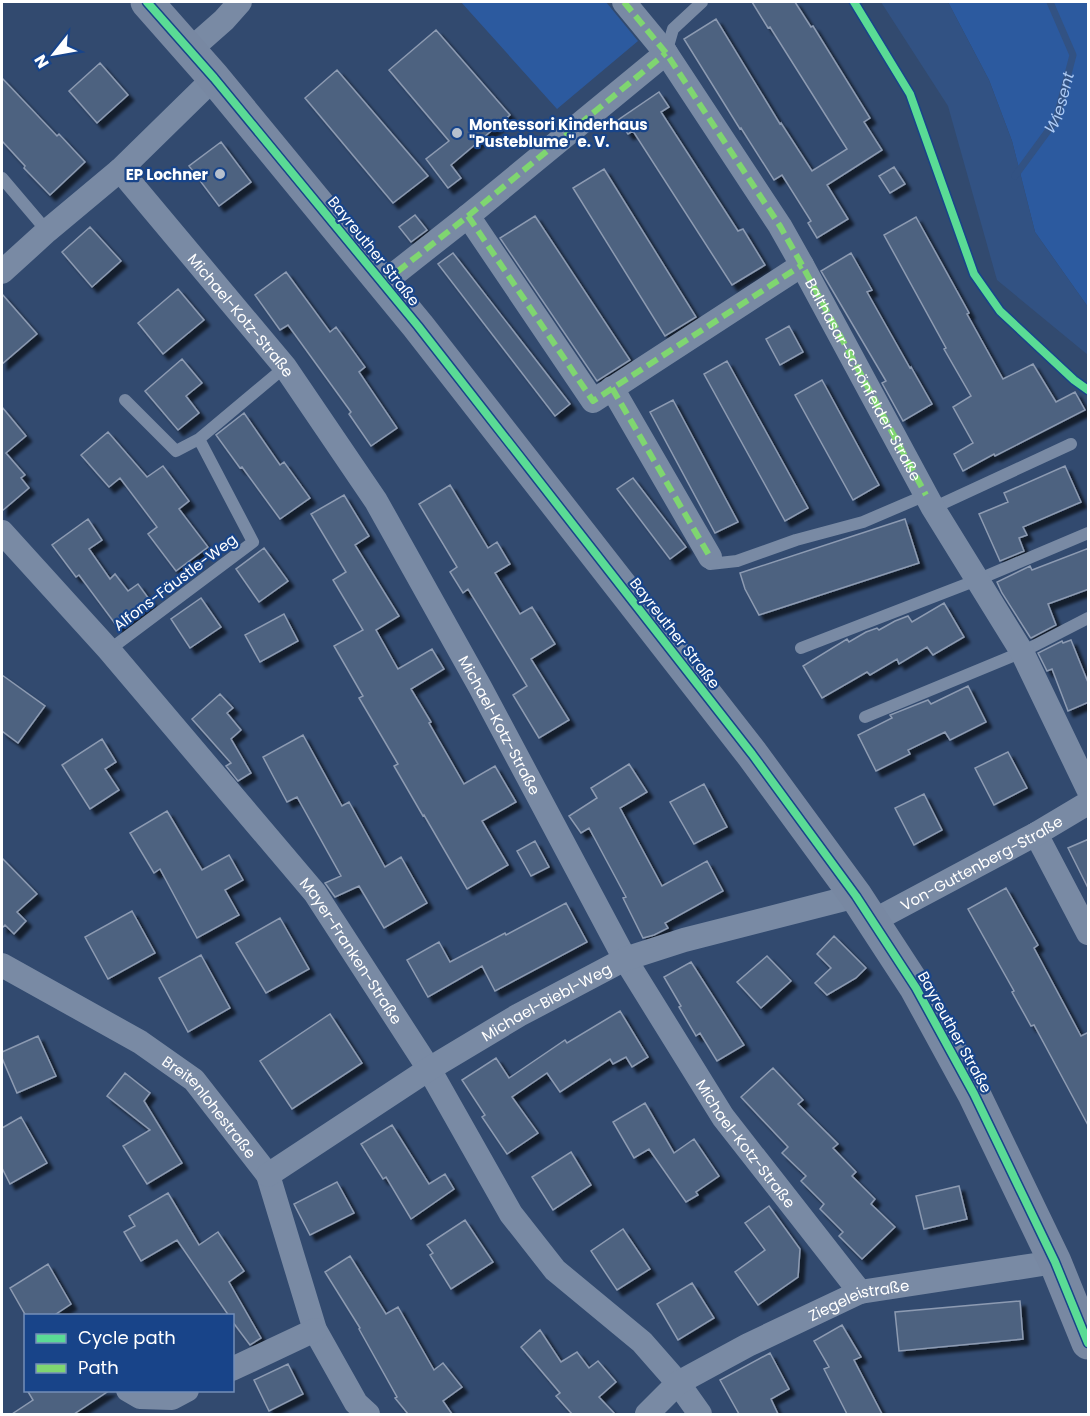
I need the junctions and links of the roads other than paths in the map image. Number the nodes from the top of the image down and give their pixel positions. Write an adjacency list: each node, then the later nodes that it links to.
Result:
1 (147, 2): 5 (main road, Bayreuther Straße)
2 (240, 2): 5 (street)
3 (624, 2): 6 (street, Balthasar-Schönfelder-Straße)
4 (702, 2): 6 (lane)
5 (190, 50): 7 (main road, Bayreuther Straße)
6 (666, 53): 10 (street); 12 (street, Balthasar-Schönfelder-Straße)
7 (214, 78): 8 (street); 14 (main road, Bayreuther Straße)
8 (120, 170): 11 (street); 15 (street, Michael-Kotz-Straße)
9 (2, 178): 11 (lane)
10 (468, 216): 14 (street); 16 (street, Balthasar-Schönfelder-Straße)
11 (47, 231): 13 (street)
12 (802, 265): 16 (street, Balthasar-Schönfelder-Straße); 20 (street, Balthasar-Schönfelder-Straße)
13 (2, 272)
14 (383, 283): 33 (main road, Bayreuther Straße)
15 (285, 367): 18 (lane); 35 (street, Michael-Kotz-Straße)
16 (612, 388): 23 (street, Balthasar-Schönfelder-Straße)
17 (125, 400): 18 (lane)
18 (199, 439): 27 (lane, Alfons-Fäustle-Weg)
19 (1071, 444): 20 (lane, Balthasar-Schönfelder-Straße)
20 (930, 502): 23 (lane, Balthasar-Schönfelder-Straße); 24 (street, Balthasar-Schönfelder-Straße)
21 (2, 531): 27 (street, Mayer-Franken-Straße)
22 (1089, 533): 24 (lane)
23 (710, 560)
24 (977, 580): 26 (lane); 28 (street, Balthasar-Schönfelder-Straße)
25 (1089, 618): 28 (lane)
26 (801, 648)
27 (110, 650): 37 (street, Mayer-Franken-Straße)
28 (1022, 652): 29 (lane); 30 (street, Balthasar-Schönfelder-Straße)
29 (865, 717)
30 (1089, 789)
31 (1089, 803): 32 (street, Von-Guttenberg-Straße)
32 (1036, 834): 33 (street, Von-Guttenberg-Straße); 34 (street)
33 (864, 908): 35 (street, Michael-Biebl-Weg); 39 (main road, Bayreuther Straße)
34 (1087, 927)
35 (625, 959): 37 (street, Michael-Biebl-Weg); 40 (street, Michael-Kotz-Straße)
36 (2, 965): 38 (street, Breitenlohestraße)
37 (429, 1069): 38 (street, Michael-Biebl-Weg); 44 (street, Mayer-Franken-Straße)
38 (268, 1175): 41 (street, Breitenlohestraße)
39 (1055, 1262): 40 (street, Ziegeleistraße); 42 (main road, Bayreuther Straße)
40 (860, 1292): 44 (street, Ziegeleistraße)
41 (315, 1330): 43 (street); 47 (street, Breitenlohestraße)
42 (1089, 1343)
43 (234, 1368)
44 (678, 1383): 48 (street, Ziegeleistraße); 49 (street)
45 (131, 1392): 46 (street)
46 (183, 1392)
47 (369, 1414)
48 (647, 1414)
49 (700, 1414)

